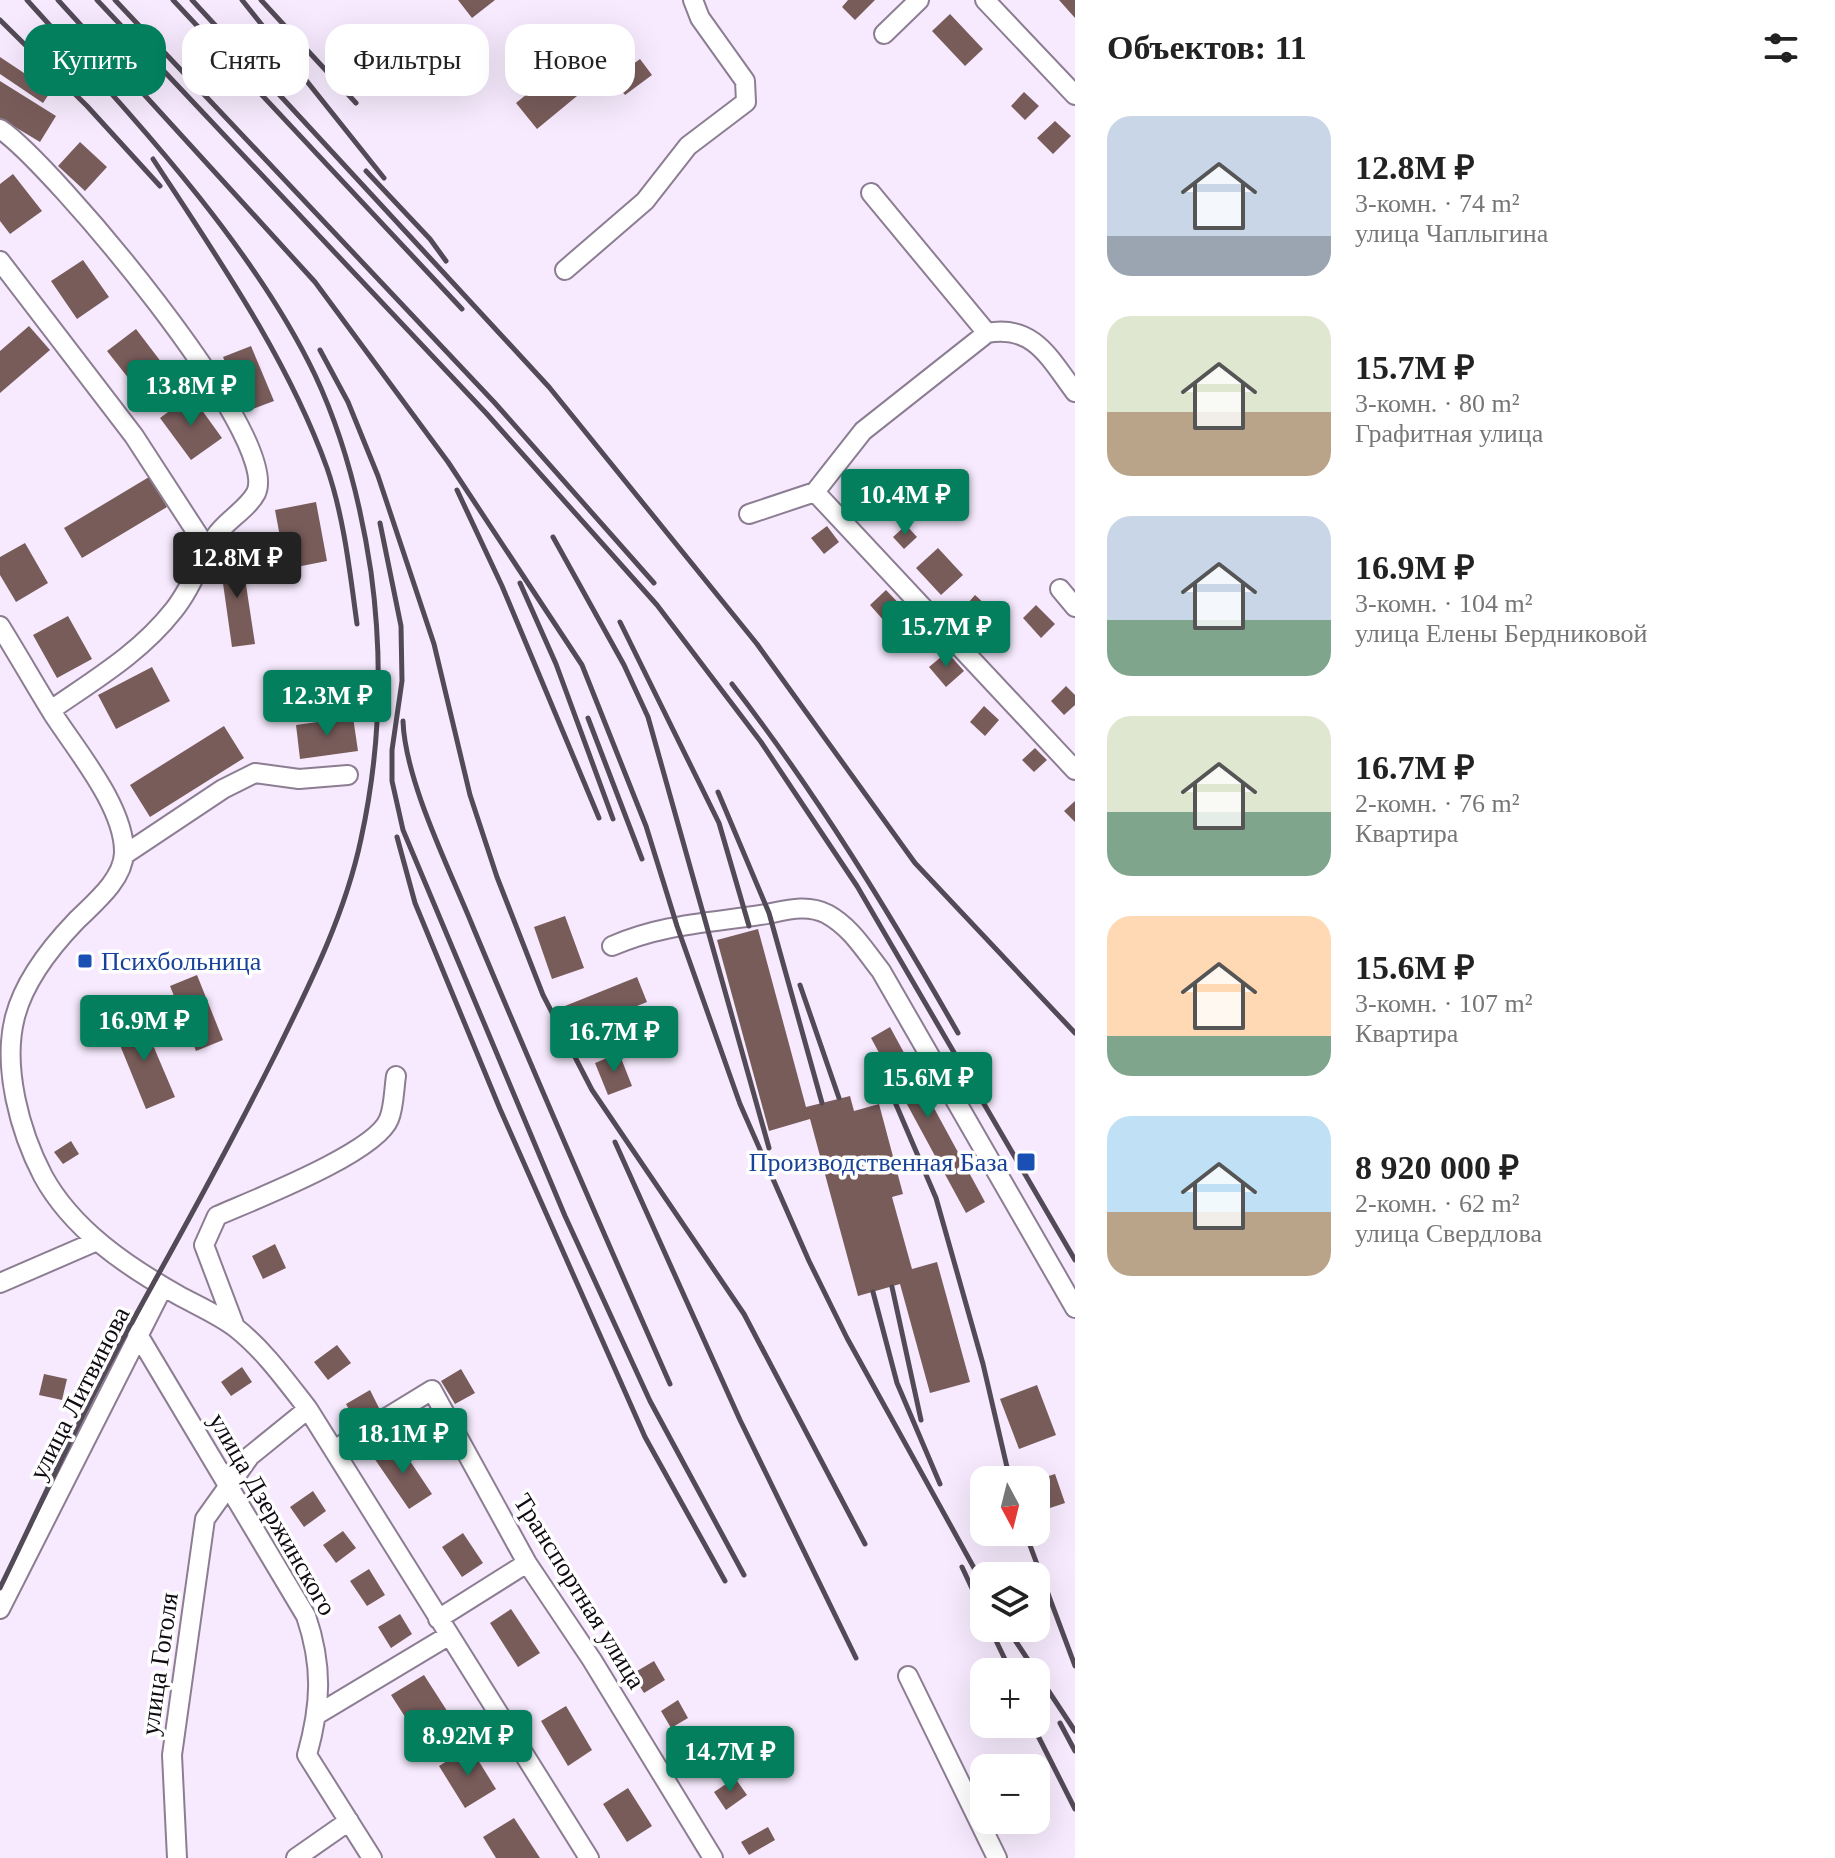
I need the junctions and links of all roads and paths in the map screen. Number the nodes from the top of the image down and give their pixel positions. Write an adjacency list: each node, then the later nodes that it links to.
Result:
1 (693, 0): 9 (street)
2 (919, 0): 4 (street)
3 (985, 0): 5 (street)
4 (884, 34)
5 (1075, 95)
6 (0, 129): 14 (street)
7 (871, 193): 10 (street)
8 (0, 261): 14 (street)
9 (565, 270)
10 (987, 333): 11 (street); 12 (street)
11 (1075, 392)
12 (815, 492): 13 (street); 19 (street)
13 (749, 514)
14 (208, 550): 18 (street)
15 (1060, 589): 16 (street)
16 (1075, 607)
17 (0, 626): 18 (street)
18 (51, 710): 21 (street)
19 (1075, 770)
20 (348, 775): 21 (street)
21 (124, 855): 23 (street)
22 (612, 946): 28 (street)
23 (7, 1014): 25 (street)
24 (396, 1076): 29 (street)
25 (97, 1241): 26 (street); 27 (street)
26 (0, 1283)
27 (163, 1287): 29 (street); 30 (street, улица Литвинова)
28 (1075, 1308)
29 (235, 1327): 31 (street)
30 (137, 1333): 33 (street, улица Дзержинского); 35 (street, улица Литвинова)
31 (308, 1409): 32 (street); 33 (street, улица Гоголя)
32 (334, 1450): 34 (street, Транспортная улица); 36 (street)
33 (229, 1485): 39 (street, улица Дзержинского); 41 (street, улица Гоголя)
34 (527, 1563): 36 (street); 45 (street, Транспортная улица)
35 (0, 1609)
36 (438, 1619): 37 (street)
37 (448, 1636): 39 (street); 44 (street)
38 (908, 1676): 46 (street)
39 (318, 1714): 40 (street, улица Дзержинского)
40 (349, 1821): 42 (street); 43 (street, улица Дзержинского)
41 (177, 1858)
42 (296, 1858)
43 (372, 1858)
44 (589, 1858)
45 (713, 1858)
46 (997, 1858)

